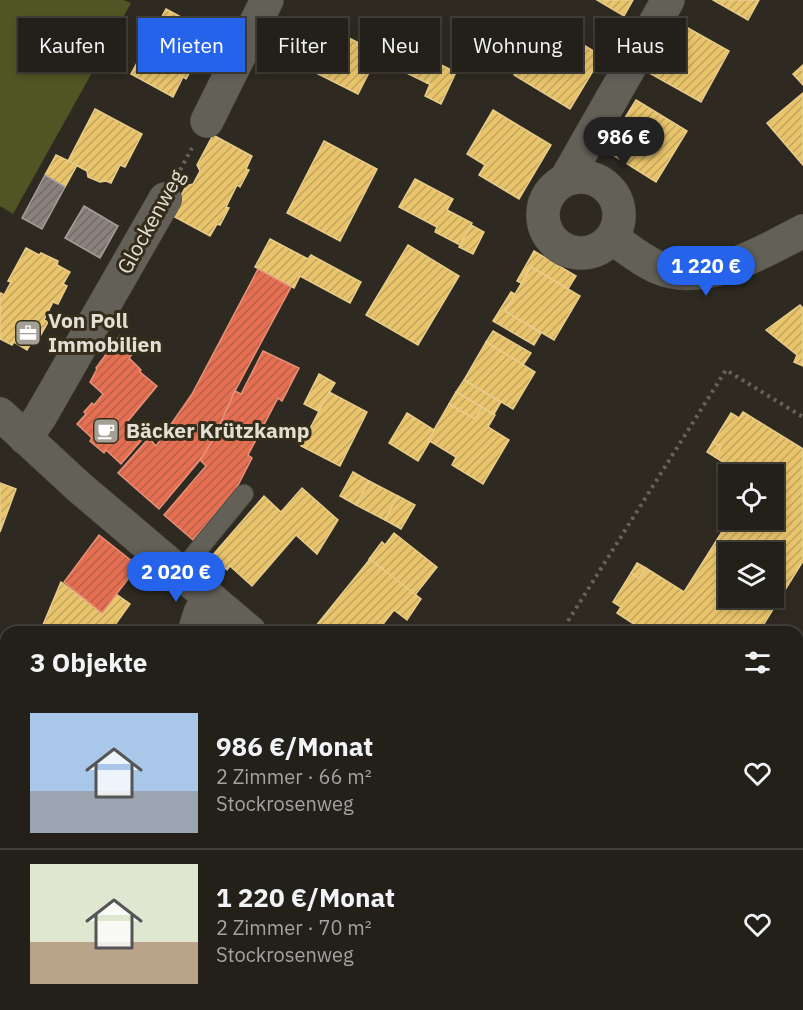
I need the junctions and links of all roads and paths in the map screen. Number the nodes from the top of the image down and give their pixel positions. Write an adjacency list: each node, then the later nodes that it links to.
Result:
1 (267, 0): 3 (street)
2 (668, 0): 4 (street)
3 (207, 121): 5 (path, Glockenweg)
4 (566, 179): 7 (street); 7 (street)
5 (165, 199): 10 (street, Glockenweg)
6 (803, 231): 7 (street)
7 (612, 238)
8 (0, 414): 10 (street)
9 (803, 417): 14 (path)
10 (25, 438): 12 (street)
11 (244, 494): 12 (lane)
12 (180, 572): 13 (street)
13 (209, 597): 15 (street); 16 (street)
14 (568, 621)
15 (196, 626)
16 (243, 626)

